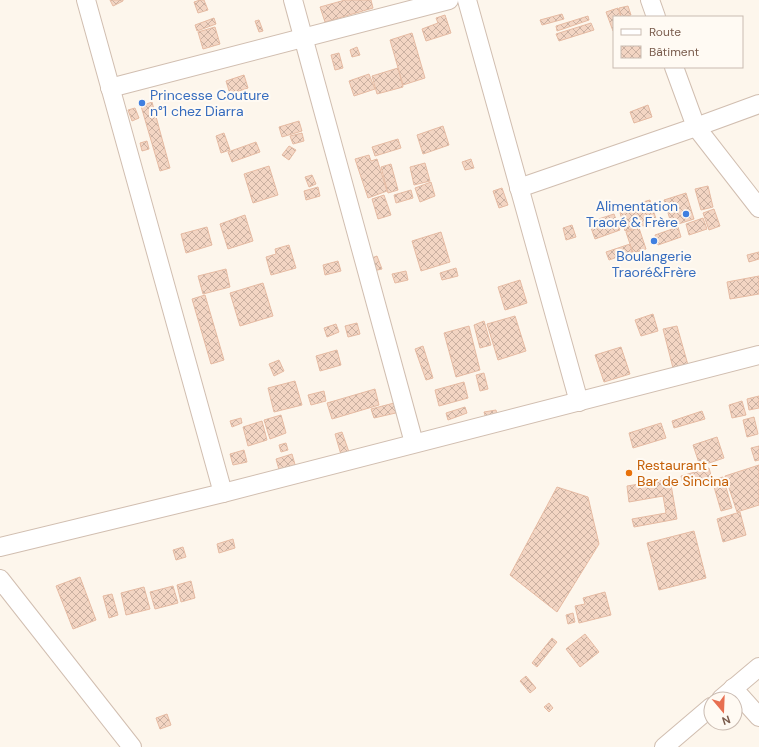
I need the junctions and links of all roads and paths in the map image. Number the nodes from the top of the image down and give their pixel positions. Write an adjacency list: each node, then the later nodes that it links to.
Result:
1 (86, 0): 9 (street)
2 (293, 0): 7 (street)
3 (449, 0): 7 (street)
4 (467, 0): 12 (street)
5 (650, 0): 6 (street)
6 (656, 16)
7 (303, 38): 9 (street); 16 (street)
8 (674, 68): 11 (street)
9 (110, 88): 17 (street)
10 (759, 104): 11 (street)
11 (696, 127): 12 (street); 13 (street)
12 (519, 188): 15 (street)
13 (759, 208)
14 (759, 355): 15 (street)
15 (579, 402): 16 (street)
16 (414, 443): 17 (street)
17 (224, 493): 18 (street)
18 (0, 547)
19 (0, 579): 25 (street)
20 (759, 667): 21 (street)
21 (731, 691)
22 (743, 706): 24 (street)
23 (703, 714): 26 (street)
24 (759, 717)
25 (132, 747)
26 (664, 747)

